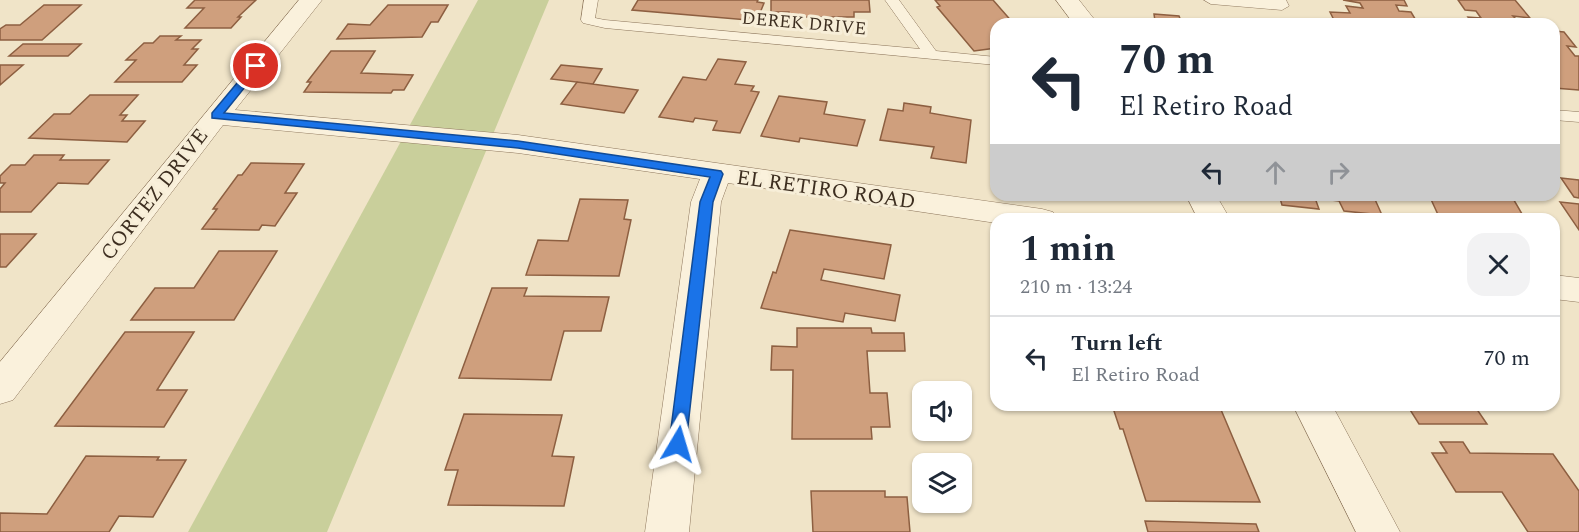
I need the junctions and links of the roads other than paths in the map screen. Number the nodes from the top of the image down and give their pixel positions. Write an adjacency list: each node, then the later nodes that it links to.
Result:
1 (311, 0): 11 (street, CORTEZ DRIVE)
2 (591, 0): 8 (lane, DEREK DRIVE)
3 (892, 0): 8 (lane, DEREK DRIVE)
4 (1066, 0): 7 (street)
5 (1211, 0): 6 (lane)
6 (1279, 0)
7 (1081, 18)
8 (930, 53): 9 (lane, DEREK DRIVE)
9 (990, 60)
10 (1560, 115): 12 (lane)
11 (216, 116): 13 (street, EL RETIRO ROAD); 17 (street, CORTEZ DRIVE)
12 (1579, 117)
13 (717, 174): 14 (street, EL RETIRO ROAD); 19 (street)
14 (999, 213)
15 (1560, 288): 16 (street)
16 (1579, 290)
17 (0, 389)
18 (1315, 411): 20 (street)
19 (667, 532)
20 (1378, 532)

